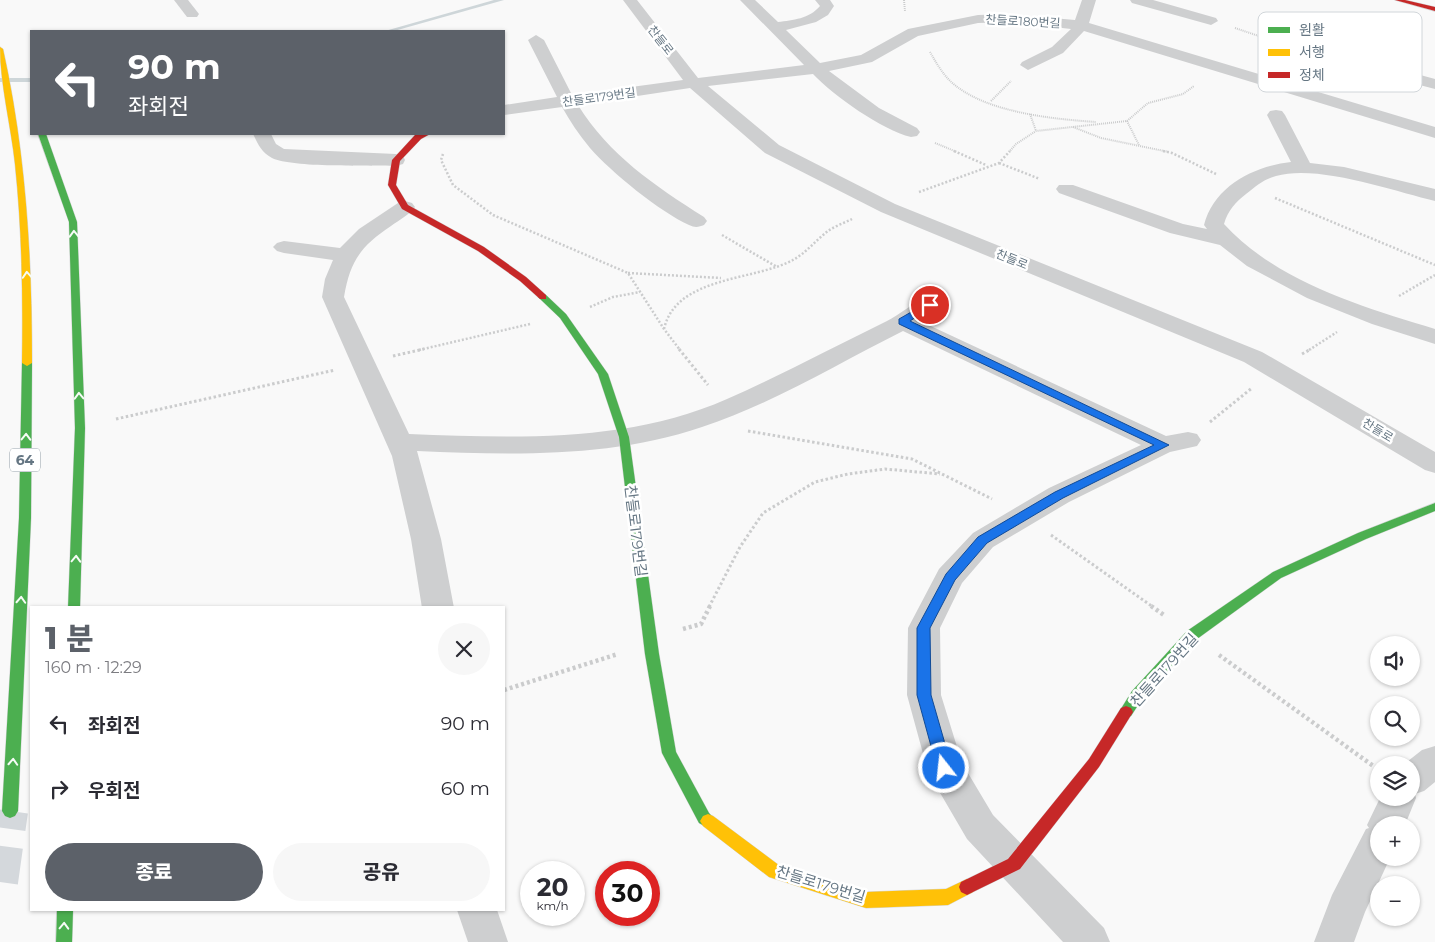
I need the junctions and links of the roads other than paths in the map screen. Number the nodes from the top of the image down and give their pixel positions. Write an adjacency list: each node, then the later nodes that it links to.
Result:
1 (180, 0): 9 (street)
2 (630, 0): 19 (street, 찬들로)
3 (747, 0): 12 (street)
4 (822, 0): 12 (street)
5 (1089, 0): 11 (street)
6 (1136, 0): 10 (street)
7 (1398, 0): 8 (main road)
8 (1435, 9)
9 (192, 14)
10 (1211, 21)
11 (1080, 25): 15 (street); 16 (street, 찬들로180번길); 17 (street, 찬들로180번길)
12 (775, 27): 16 (street)
13 (536, 40): 23 (street)
14 (3, 57): 21 (main road); 51 (main road, 64, one-way to 14)
15 (1028, 65)
16 (816, 69): 19 (street, 찬들로180번길); 26 (street)
17 (1258, 79)
18 (1422, 80): 20 (street)
19 (694, 83): 23 (street, 찬들로179번길); 45 (street, 찬들로)
20 (1435, 84)
21 (21, 92)
22 (1300, 92): 27 (street, 찬들로180번길)
23 (568, 102): 24 (street, 찬들로179번길); 36 (street)
24 (505, 110)
25 (1276, 116): 32 (street)
26 (911, 132)
27 (1435, 133)
28 (42, 135): 47 (main road, one-way to 28)
29 (262, 135): 31 (street)
30 (423, 135): 31 (main road)
31 (396, 160): 35 (main road)
32 (1302, 166): 34 (street); 37 (street)
33 (1066, 189): 37 (street)
34 (1435, 195)
35 (405, 207): 39 (street); 43 (main road, 찬들로179번길)
36 (697, 221)
37 (1223, 239): 42 (street)
38 (284, 247): 39 (street)
39 (345, 255): 44 (street)
40 (930, 305): 41 (street)
41 (902, 322): 43 (street); 53 (street)
42 (1435, 337)
43 (624, 437): 44 (street); 53 (main road, 찬들로179번길)
44 (400, 442): 48 (street)
45 (1435, 464)
46 (1435, 507): 53 (main road, 찬들로179번길)
47 (74, 606)
48 (438, 606)
49 (1435, 761): 50 (street)
50 (1420, 773)
51 (10, 810)
52 (1370, 860): 59 (street)
53 (1014, 864): 58 (street)
54 (65, 911): 56 (main road, one-way to 54)
55 (477, 911): 57 (street)
56 (64, 942)
57 (488, 942)
58 (1090, 942)
59 (1334, 942)

